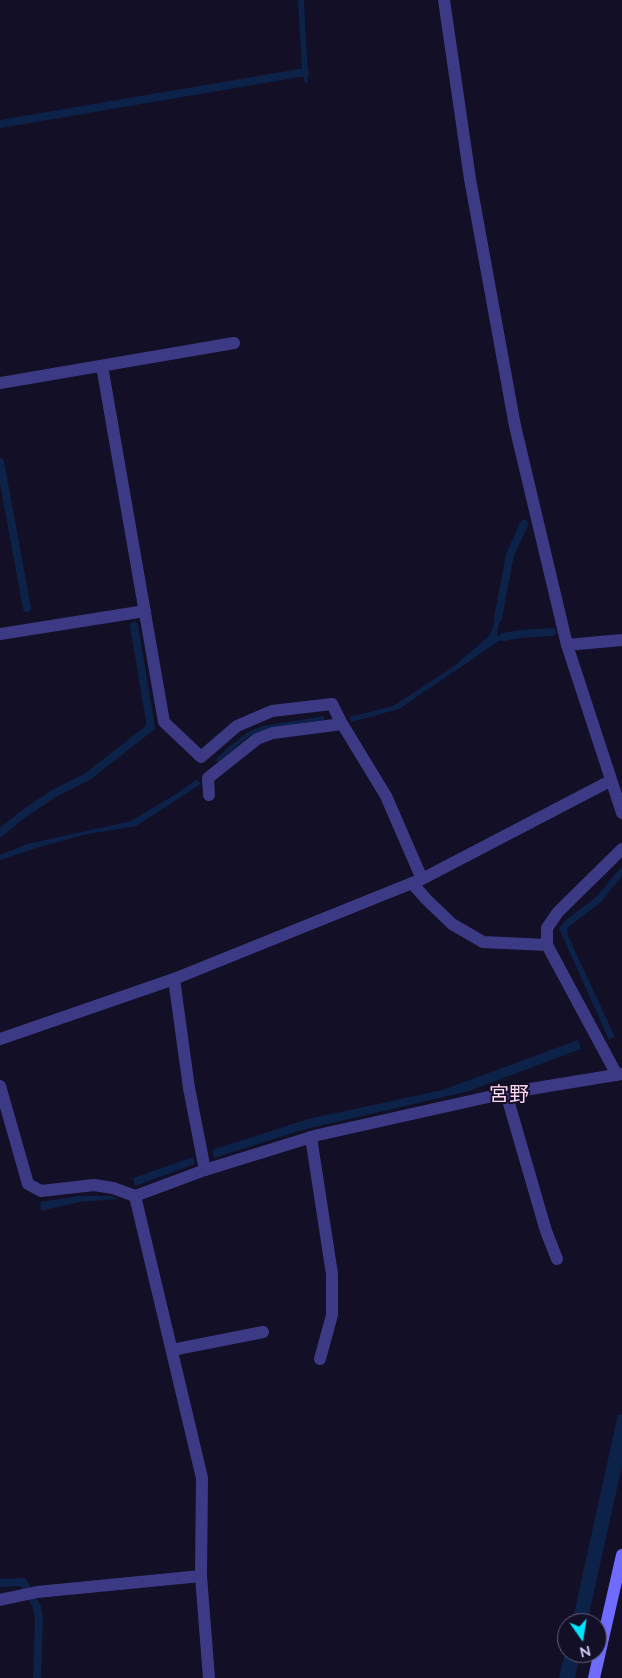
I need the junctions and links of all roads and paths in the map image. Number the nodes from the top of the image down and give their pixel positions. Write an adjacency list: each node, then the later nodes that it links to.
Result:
1 (444, 0): 8 (street)
2 (234, 343): 3 (street)
3 (102, 366): 4 (street); 5 (street)
4 (0, 383)
5 (144, 611): 6 (street); 9 (street)
6 (0, 634)
7 (622, 640): 8 (street)
8 (567, 646): 10 (street)
9 (342, 724): 11 (street); 14 (street)
10 (610, 780): 12 (street); 14 (street)
11 (209, 795)
12 (622, 813)
13 (622, 849): 15 (street)
14 (417, 881): 15 (street); 16 (street)
15 (547, 945): 18 (street)
16 (174, 979): 17 (street); 22 (street)
17 (0, 1039)
18 (620, 1074): 20 (street)
19 (0, 1086): 23 (street)
20 (506, 1093): 21 (street); 24 (street)
21 (310, 1137): 22 (street); 27 (street)
22 (205, 1170): 23 (street)
23 (135, 1196): 26 (street)
24 (557, 1259)
25 (263, 1332): 26 (street)
26 (172, 1350): 29 (street)
27 (320, 1359)
28 (622, 1555): 32 (street)
29 (201, 1576): 30 (street); 31 (street)
30 (0, 1600)
31 (209, 1678)
32 (594, 1678)

